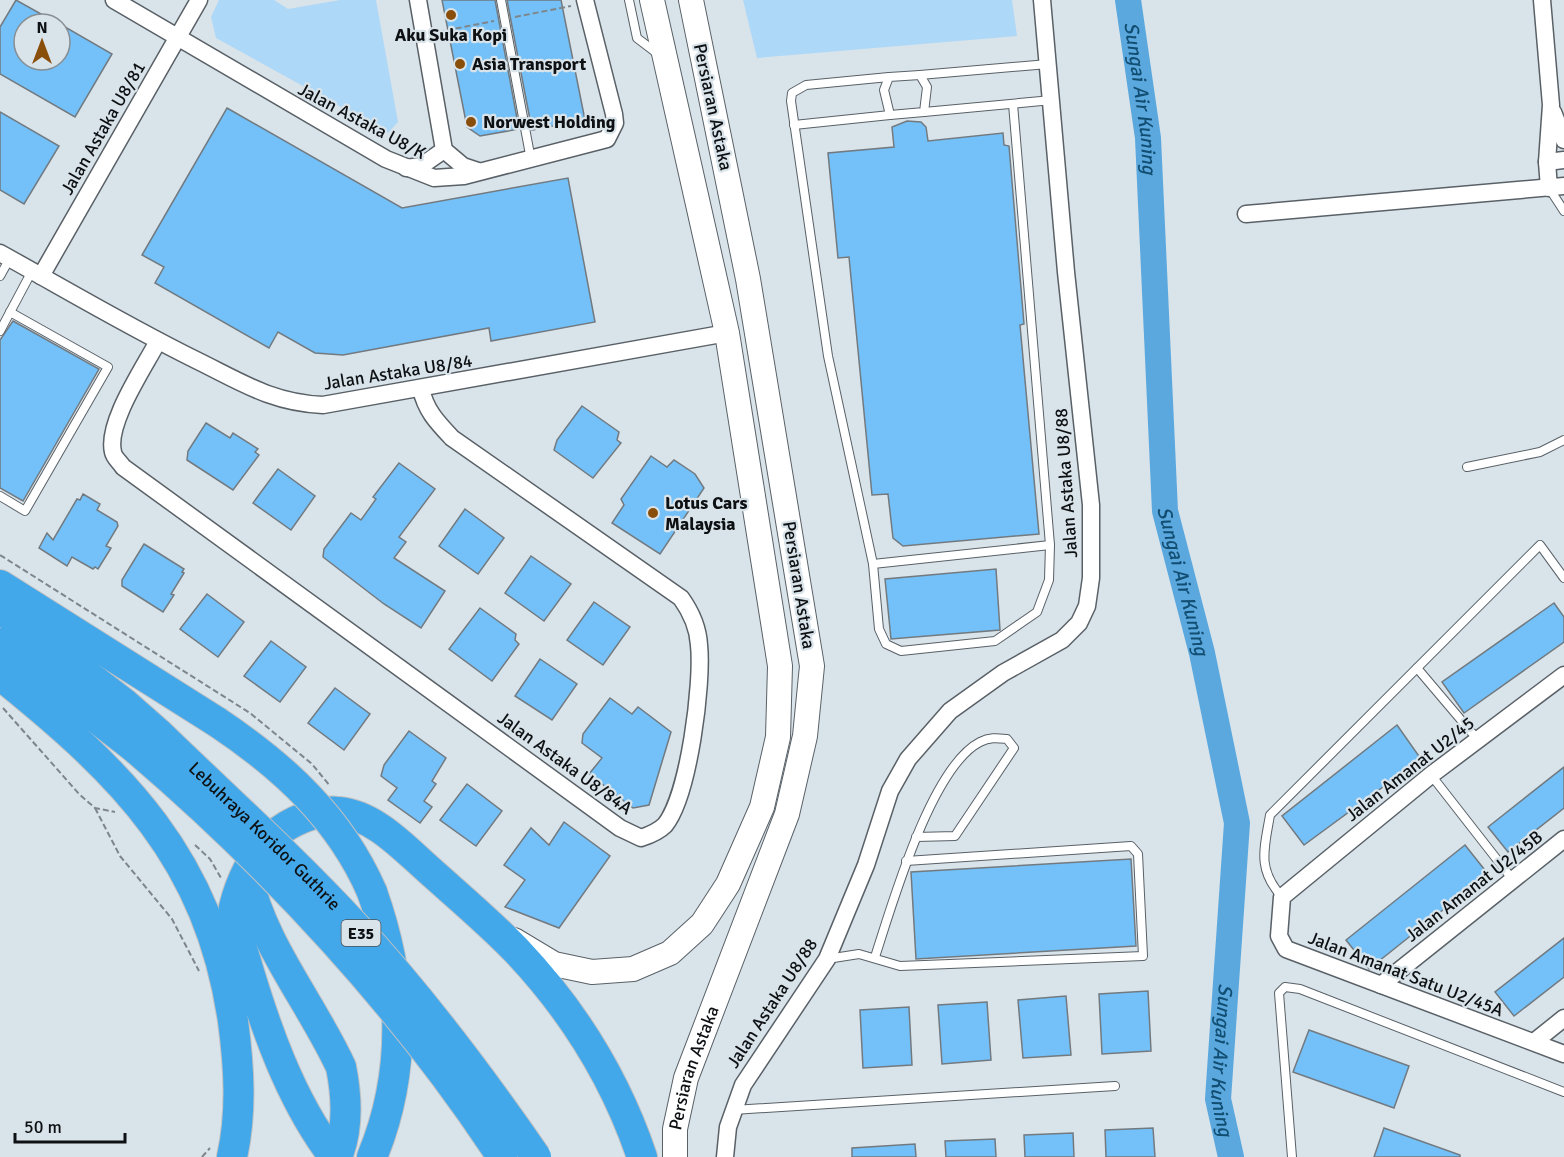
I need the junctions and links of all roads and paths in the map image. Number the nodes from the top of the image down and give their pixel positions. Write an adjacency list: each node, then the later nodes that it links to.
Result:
1 (114, 0): 11 (street, Jalan Astaka U8/K)
2 (199, 0): 11 (street, Jalan Astaka U8/81)
3 (418, 0): 23 (street)
4 (501, 0): 24 (lane)
5 (585, 0): 24 (street, Jalan Astaka U8/K)
6 (629, 0): 12 (lane)
7 (652, 0): 12 (main road, Persiaran Astaka)
8 (691, 0): 35 (main road, Persiaran Astaka)
9 (1042, 0): 13 (street, Jalan Astaka U8/88)
10 (1542, 0): 18 (street)
11 (178, 36): 27 (street, Jalan Astaka U8/K); 33 (street, Jalan Astaka U8/81)
12 (666, 60): 38 (main road, Persiaran Astaka)
13 (1049, 63): 14 (lane); 16 (street, Jalan Astaka U8/88)
14 (920, 75): 15 (lane); 19 (lane)
15 (890, 77): 20 (lane); 21 (lane)
16 (1052, 100): 17 (lane); 69 (street, Jalan Astaka U8/88)
17 (1013, 104): 19 (lane); 44 (lane)
18 (1551, 105): 22 (street); 26 (street)
19 (924, 112): 20 (lane)
20 (890, 116): 21 (lane)
21 (794, 125): 45 (lane)
22 (1564, 140)
23 (444, 150): 27 (street); 28 (street)
24 (531, 160): 28 (street, Jalan Astaka U8/K)
25 (1564, 160): 26 (street)
26 (1547, 162): 29 (street)
27 (406, 168): 28 (street, Jalan Astaka U8/K)
28 (478, 171)
29 (1557, 187): 30 (lane); 31 (street)
30 (1564, 212)
31 (1246, 214)
32 (5, 255): 33 (street, Jalan Astaka U8/84); 34 (lane)
33 (37, 273): 36 (lane); 39 (street, Jalan Astaka U8/84)
34 (0, 276)
35 (748, 279): 38 (main road); 85 (main road, Persiaran Astaka)
36 (9, 312): 37 (lane); 43 (lane)
37 (0, 330)
38 (727, 333): 40 (street, Jalan Astaka U8/84); 67 (main road, Persiaran Astaka)
39 (158, 341): 40 (street, Jalan Astaka U8/84); 40 (street, Jalan Astaka U8/84A)
40 (421, 389)
41 (1564, 440): 42 (lane)
42 (1467, 467)
43 (0, 496)
44 (1050, 544): 45 (lane); 45 (lane)
45 (873, 564)
46 (1564, 578): 50 (lane)
47 (0, 585): 81 (highway, bridge)
48 (0, 608): 55 (highway, Lebuhraya Koridor Guthrie / E35)
49 (0, 643): 55 (highway, Lebuhraya Koridor Guthrie / E35)
50 (1417, 668): 54 (lane); 65 (lane)
51 (0, 675): 78 (highway)
52 (1564, 675): 54 (street, Jalan Amanat U2/45)
53 (0, 705): 57 (path)
54 (1478, 740): 56 (street, Jalan Amanat U2/45)
55 (147, 741): 82 (highway, Lebuhraya Koridor Guthrie / E35, bridge); 83 (highway, Lebuhraya Koridor Guthrie / E35, bridge)
56 (1431, 775): 64 (lane); 65 (street, Jalan Amanat U2/45)
57 (95, 808): 58 (path); 70 (path)
58 (119, 812)
59 (916, 837): 59 (lane); 62 (lane)
60 (1564, 839): 64 (street, Jalan Amanat U2/45B)
61 (192, 842): 66 (path)
62 (906, 861): 68 (lane); 68 (lane)
63 (247, 875): 66 (highway); 67 (highway); 80 (highway)
64 (1513, 880): 71 (street, Jalan Amanat U2/45B)
65 (1282, 897): 71 (street, Jalan Amanat Satu U2/45A)
66 (234, 909): 80 (highway)
67 (493, 928): 84 (highway)
68 (875, 957): 69 (lane)
69 (827, 959): 77 (street, Jalan Astaka U8/88)
70 (201, 976)
71 (1381, 985): 73 (street, Jalan Amanat Satu U2/45A)
72 (1564, 1018): 73 (street)
73 (1534, 1042): 74 (street, Jalan Amanat Satu U2/45A)
74 (1564, 1054)
75 (1115, 1086): 77 (lane)
76 (1564, 1092): 87 (lane)
77 (733, 1110): 86 (street, Jalan Astaka U8/88)
78 (222, 1150): 79 (path)
79 (202, 1157)
80 (336, 1157)
81 (372, 1157)
82 (502, 1157)
83 (536, 1157)
84 (642, 1157)
85 (675, 1157)
86 (725, 1157)
87 (1292, 1157)

